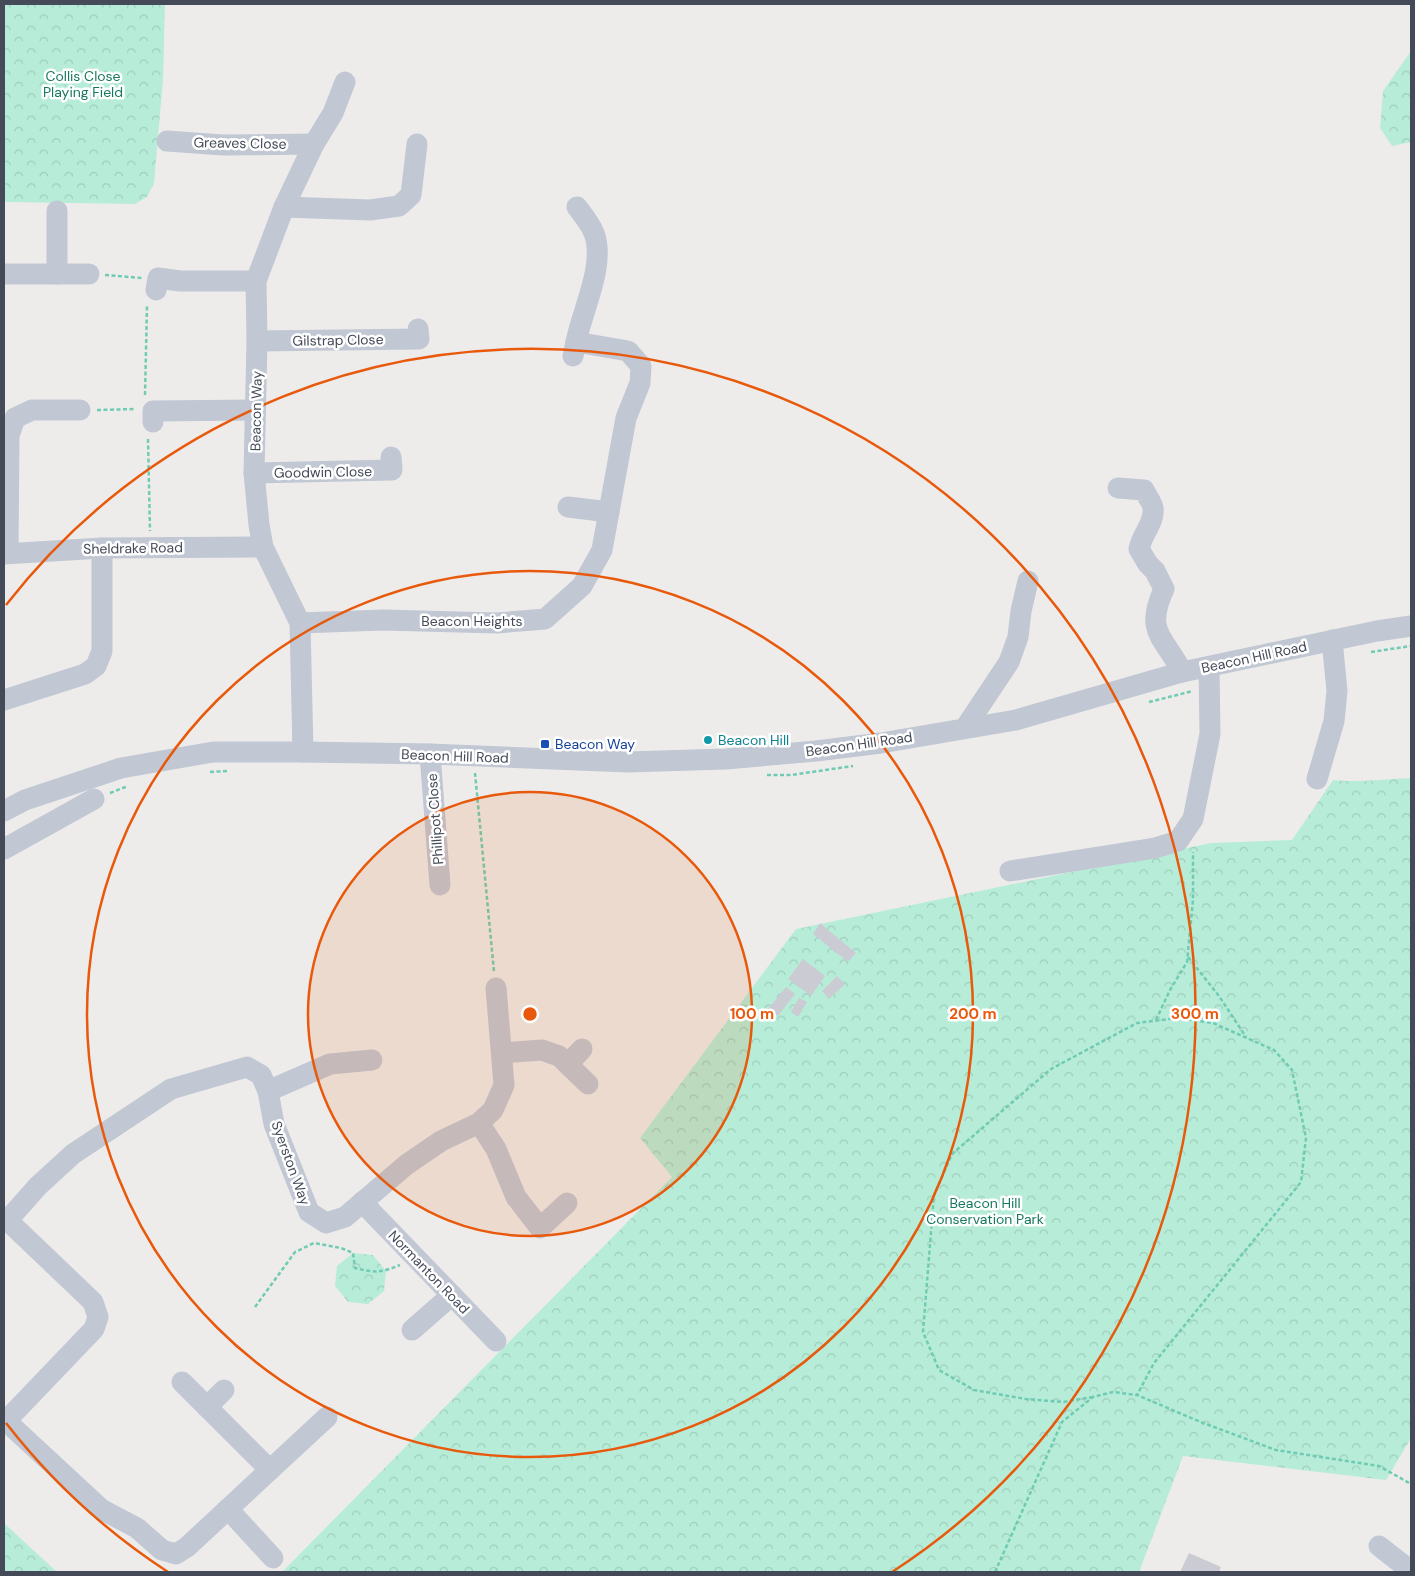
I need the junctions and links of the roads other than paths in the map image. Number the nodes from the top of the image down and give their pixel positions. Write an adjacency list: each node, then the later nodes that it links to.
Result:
1 (345, 82): 3 (street, Beacon Way)
2 (167, 141): 3 (street, Greaves Close)
3 (314, 144): 5 (street, Beacon Way)
4 (417, 144): 5 (street)
5 (284, 207): 11 (street, Beacon Way)
6 (577, 207): 22 (street, Beacon Heights)
7 (57, 211): 9 (street)
8 (4, 274): 9 (street)
9 (57, 274): 10 (street)
10 (88, 274)
11 (256, 281): 12 (street); 14 (street, Beacon Way)
12 (156, 283)
13 (419, 339): 14 (street, Gilstrap Close)
14 (257, 341): 17 (street, Beacon Way)
15 (68, 404): 25 (street)
16 (151, 410): 17 (street)
17 (255, 410): 19 (street, Beacon Way)
18 (392, 470): 19 (street, Goodwin Close)
19 (254, 473): 23 (street, Beacon Way)
20 (1118, 488): 31 (street)
21 (568, 507): 22 (street)
22 (609, 512): 27 (street, Beacon Heights)
23 (263, 547): 24 (street, Sheldrake Road); 27 (street, Beacon Way)
24 (102, 548): 25 (street, Sheldrake Road); 32 (street)
25 (6, 553)
26 (1028, 582): 33 (street)
27 (300, 623): 34 (street, Beacon Way)
28 (1411, 626): 29 (street, Beacon Hill Road)
29 (1332, 640): 30 (street, Beacon Hill Road); 36 (street)
30 (1209, 667): 31 (street, Beacon Hill Road); 40 (street)
31 (1182, 672): 33 (street, Beacon Hill Road)
32 (4, 700)
33 (965, 728): 35 (street, Beacon Hill Road)
34 (303, 752): 35 (street, Beacon Hill Road); 38 (street, Beacon Hill Road)
35 (430, 754): 41 (street, Phillipot Close)
36 (1317, 779)
37 (94, 799): 39 (street)
38 (4, 811)
39 (4, 849)
40 (1010, 871)
41 (440, 885)
42 (496, 988): 43 (street, Syerston Way)
43 (502, 1052): 45 (street); 47 (street, Syerston Way)
44 (372, 1060): 46 (street)
45 (588, 1084)
46 (268, 1092): 48 (street, Syerston Way); 50 (street, Syerston Way)
47 (478, 1123): 48 (street, Syerston Way); 49 (street)
48 (362, 1202): 51 (street, Normanton Road)
49 (567, 1203)
50 (6, 1219): 58 (street)
51 (452, 1295): 52 (street); 53 (street, Normanton Road)
52 (412, 1330)
53 (496, 1341)
54 (182, 1382): 56 (street)
55 (224, 1390): 56 (street)
56 (207, 1407): 59 (street)
57 (327, 1417): 59 (street)
58 (5, 1422): 60 (street)
59 (270, 1470): 60 (street)
60 (228, 1509): 62 (street)
61 (1379, 1546): 63 (street)
62 (273, 1558)
63 (1411, 1571)

